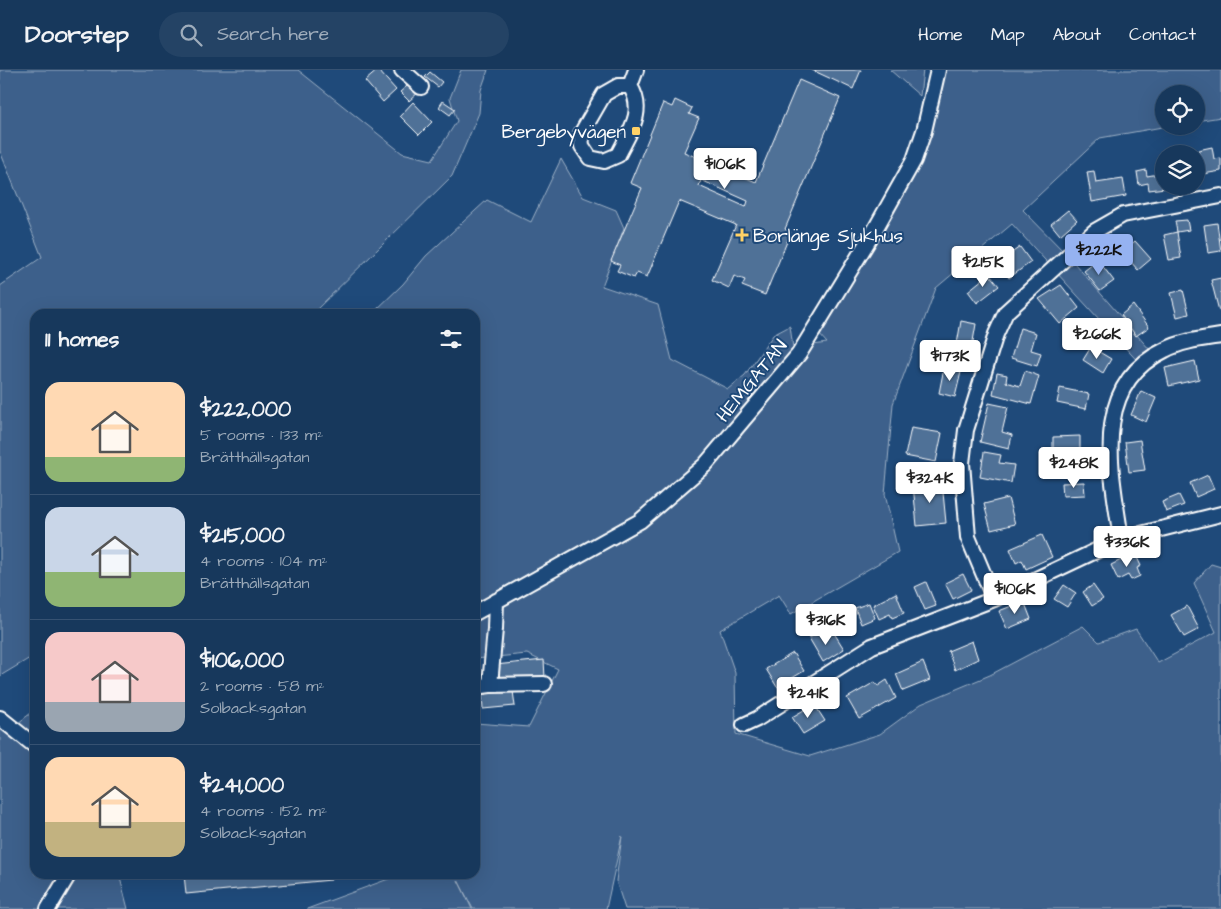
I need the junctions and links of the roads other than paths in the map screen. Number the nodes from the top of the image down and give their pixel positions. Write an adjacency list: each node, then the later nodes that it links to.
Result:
1 (402, 70): 5 (street)
2 (636, 70): 4 (street)
3 (938, 70): 11 (street, HEMGATAN)
4 (630, 86): 4 (street)
5 (421, 87)
6 (1221, 196): 10 (street)
7 (1221, 336): 9 (street)
8 (1221, 514): 9 (street)
9 (1121, 539): 10 (street)
10 (994, 599): 17 (street)
11 (496, 601): 12 (street, HEMGATAN); 14 (street)
12 (480, 610)
13 (544, 684): 14 (street)
14 (490, 685): 15 (street)
15 (480, 686)
16 (0, 718): 18 (street)
17 (744, 725)
18 (30, 742)
19 (66, 879): 20 (street)
20 (48, 909)

